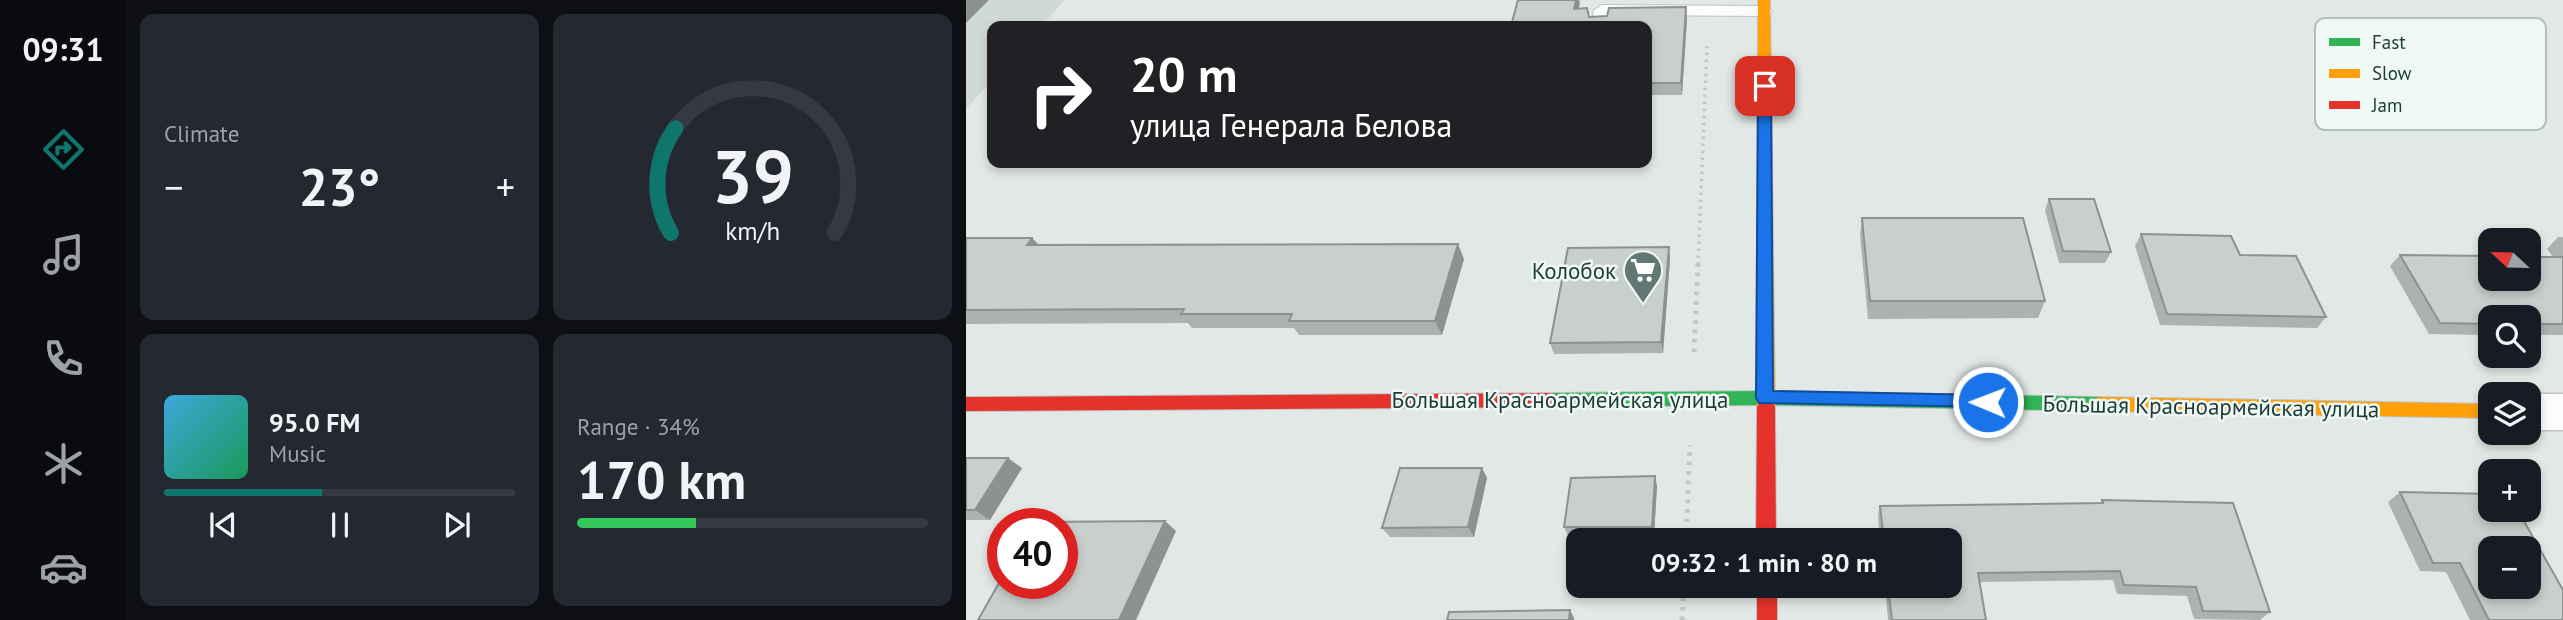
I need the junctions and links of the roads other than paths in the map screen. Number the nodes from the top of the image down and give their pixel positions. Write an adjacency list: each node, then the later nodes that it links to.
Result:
1 (1765, 5): 2 (lane); 3 (street)
2 (1600, 21)
3 (1765, 398): 4 (street, Большая Красноармейская улица); 5 (street, Большая Красноармейская улица); 8 (street)
4 (966, 404)
5 (2478, 411)
6 (2541, 412): 7 (street)
7 (2563, 412)
8 (1766, 528)
9 (1767, 598): 10 (street)
10 (1767, 620)

